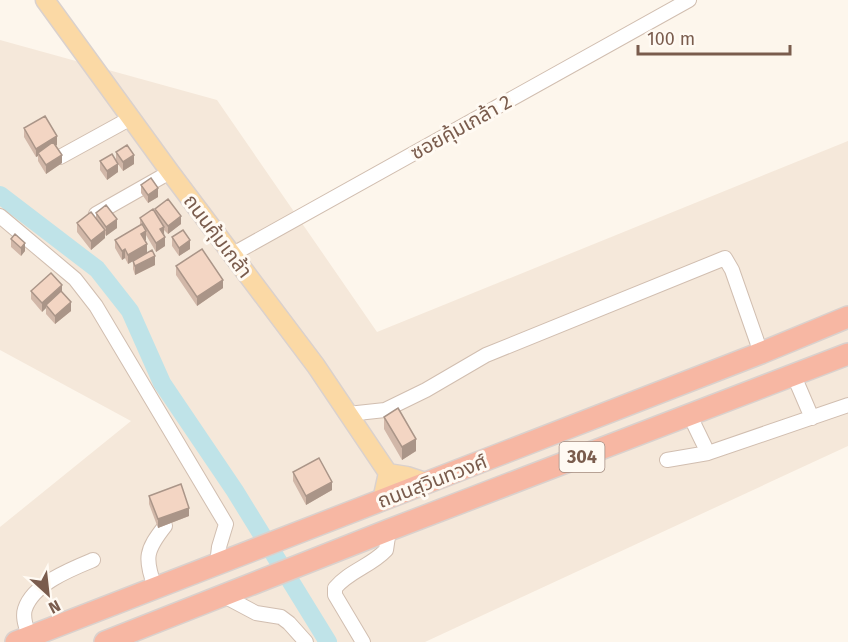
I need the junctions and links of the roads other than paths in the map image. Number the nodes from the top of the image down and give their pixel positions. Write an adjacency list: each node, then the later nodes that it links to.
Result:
1 (45, 0): 3 (main road, ถนนคุ้มเกล้า)
2 (689, 0): 8 (street, ซอยคุ้มเกล้า 2)
3 (131, 118): 4 (street); 5 (main road, ถนนคุ้มเกล้า)
4 (60, 158)
5 (170, 172): 6 (street); 8 (main road, ถนนคุ้มเกล้า)
6 (96, 214)
7 (0, 216): 25 (street)
8 (233, 254): 14 (main road, ถนนคุ้มเกล้า)
9 (848, 317): 10 (highway, ถนนสุวินทวงศ์ / 304)
10 (761, 353): 14 (street); 20 (highway, ถนนสุวินทวงศ์ / 304)
11 (848, 354): 12 (highway, ถนนสุวินทวงศ์ / 304)
12 (794, 376): 15 (highway, ถนนสุวินทวงศ์ / 304); 16 (street)
13 (848, 405): 16 (street)
14 (348, 414): 19 (main road, ถนนคุ้มเกล้า)
15 (690, 416): 17 (street); 23 (highway, ถนนสุวินทวงศ์ / 304)
16 (812, 418): 17 (street)
17 (708, 453): 18 (street)
18 (667, 460)
19 (388, 473): 20 (main road); 21 (main road)
20 (428, 483): 21 (highway, ถนนสุวินทวงศ์ / 304)
21 (382, 500): 25 (highway, ถนนสุวินทวงศ์ / 304)
22 (165, 526): 26 (street)
23 (389, 530): 27 (highway, ถนนสุวินทวงศ์ / 304); 31 (street)
24 (93, 560): 28 (street)
25 (217, 564): 26 (highway, ถนนสุวินทวงศ์ / 304)
26 (155, 587): 28 (highway, ถนนสุวินทวงศ์ / 304)
27 (224, 596): 29 (highway, ถนนสุวินทวงศ์ / 304); 30 (street)
28 (23, 640)
29 (105, 642)
30 (306, 642)
31 (363, 642)

